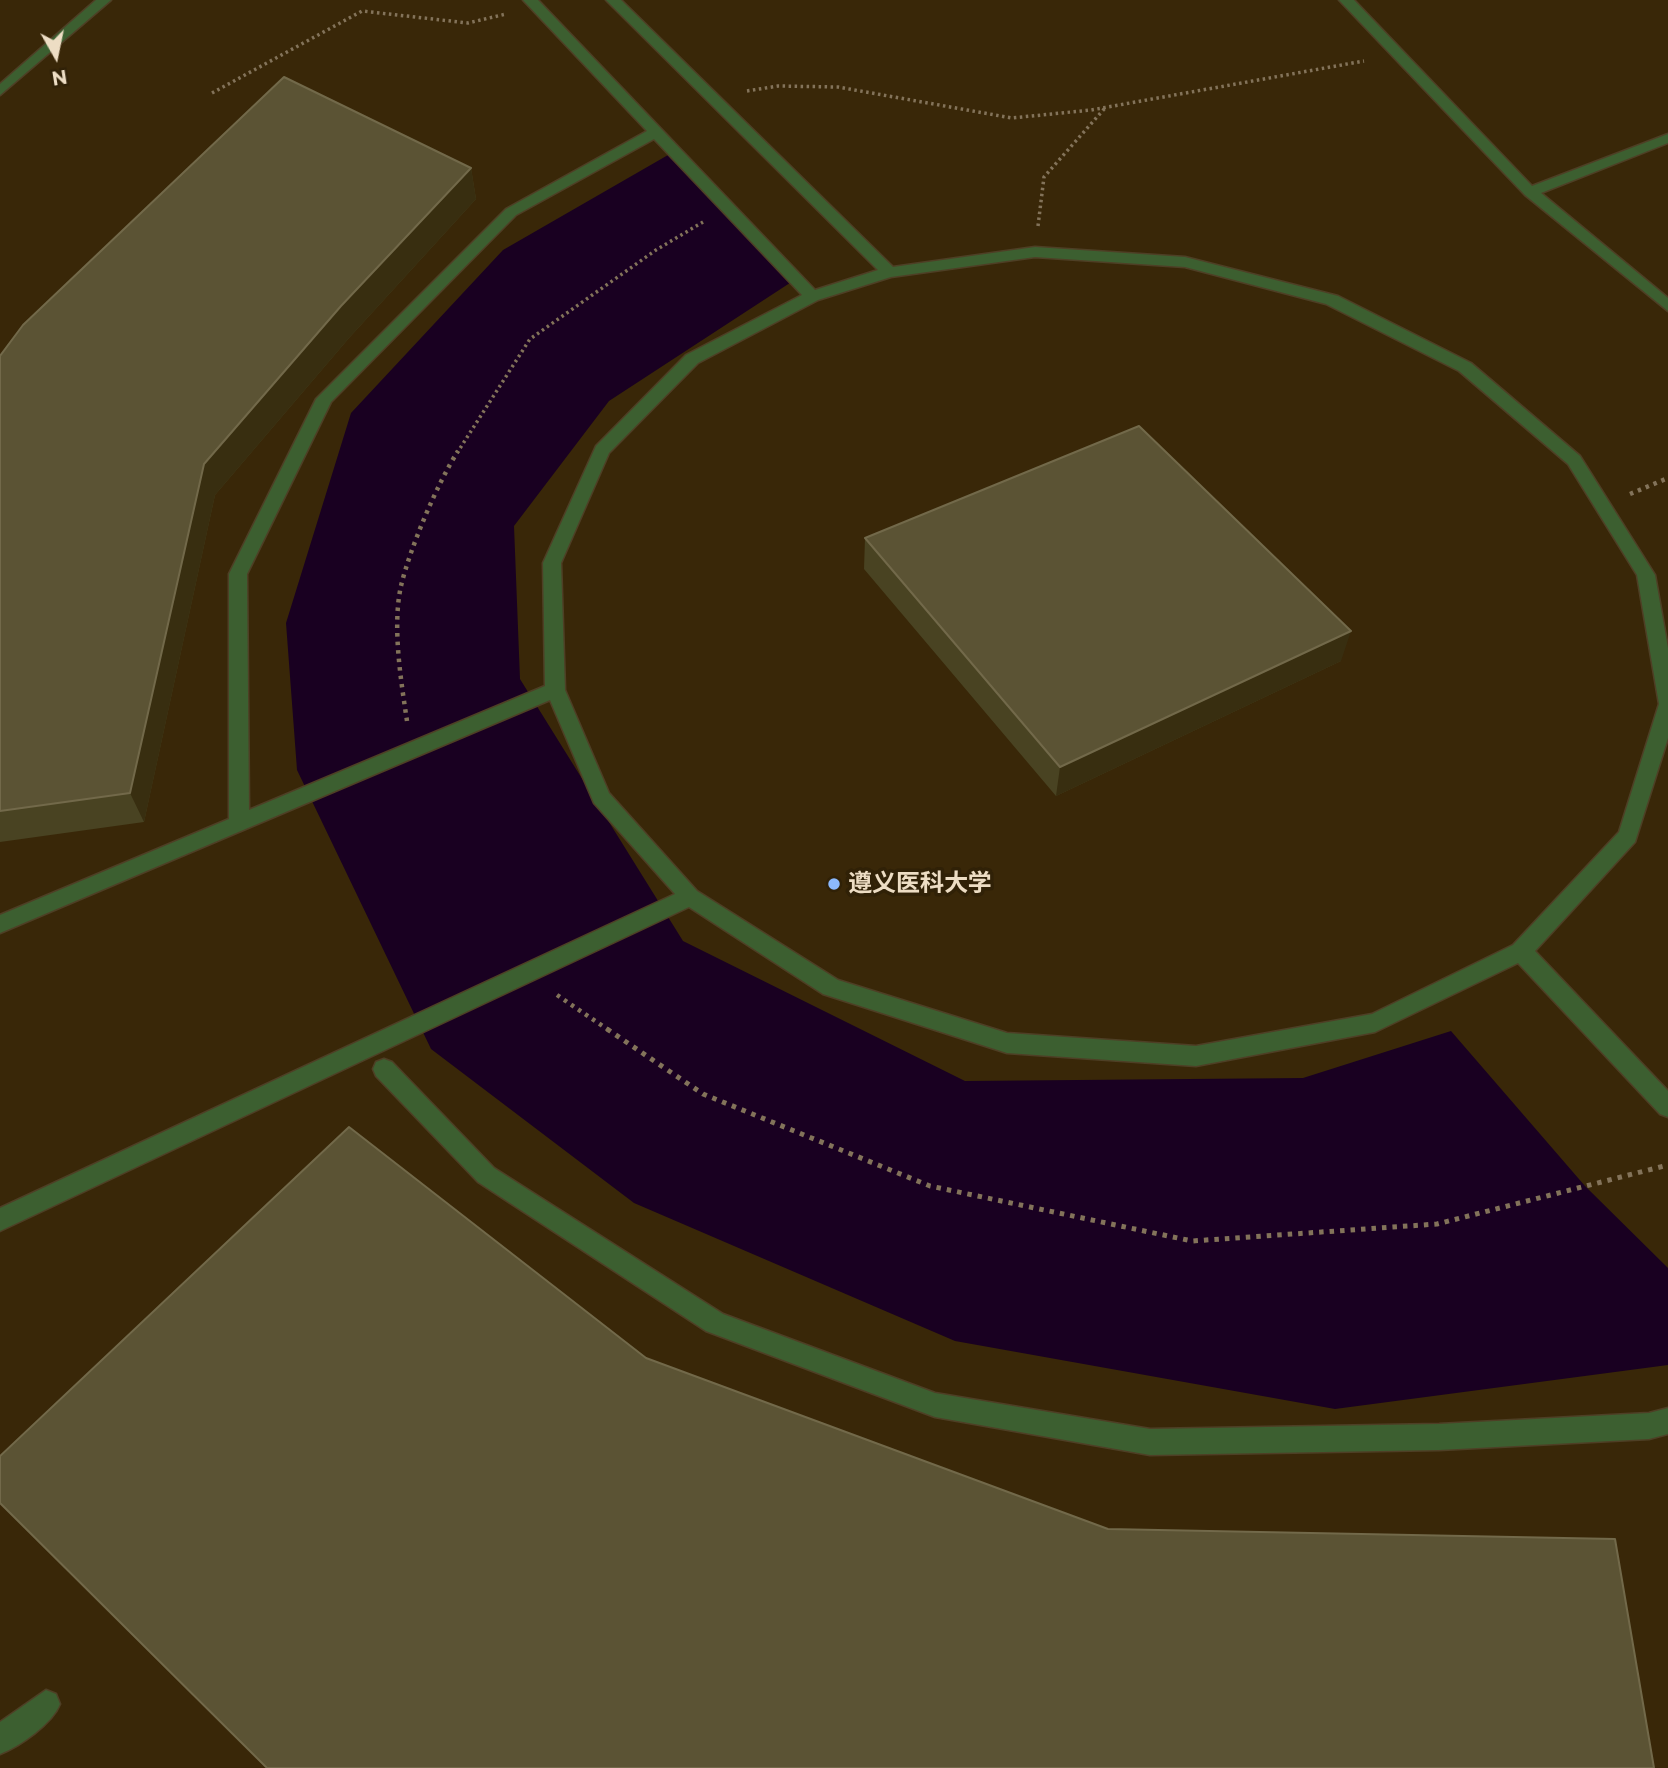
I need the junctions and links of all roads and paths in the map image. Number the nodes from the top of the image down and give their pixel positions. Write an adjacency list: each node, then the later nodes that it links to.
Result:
1 (104, 0): 6 (street)
2 (613, 0): 8 (street)
3 (1346, 0): 5 (street)
4 (534, 4): 7 (path); 10 (street)
5 (1399, 55): 9 (path); 12 (street)
6 (0, 91)
7 (212, 93)
8 (711, 97): 9 (path); 15 (street)
9 (1105, 107): 14 (path)
10 (656, 132): 13 (street); 23 (street)
11 (1668, 138): 12 (street)
12 (1530, 192): 17 (street)
13 (728, 208): 16 (street); 22 (path)
14 (1035, 252): 15 (street); 19 (street)
15 (889, 272): 16 (street)
16 (812, 296): 20 (street)
17 (1668, 306)
18 (1668, 478): 19 (path)
19 (1603, 506): 21 (street)
20 (555, 690): 22 (street); 24 (street)
21 (1668, 704): 26 (street)
22 (412, 750): 23 (street)
23 (239, 823): 25 (street)
24 (690, 897): 26 (street); 27 (street)
25 (0, 924)
26 (1521, 951): 29 (street)
27 (530, 971): 30 (path); 31 (street)
28 (384, 1069): 32 (street)
29 (1668, 1107)
30 (1668, 1165)
31 (0, 1220)
32 (1668, 1421)
33 (46, 1704): 34 (street)
34 (0, 1740)

